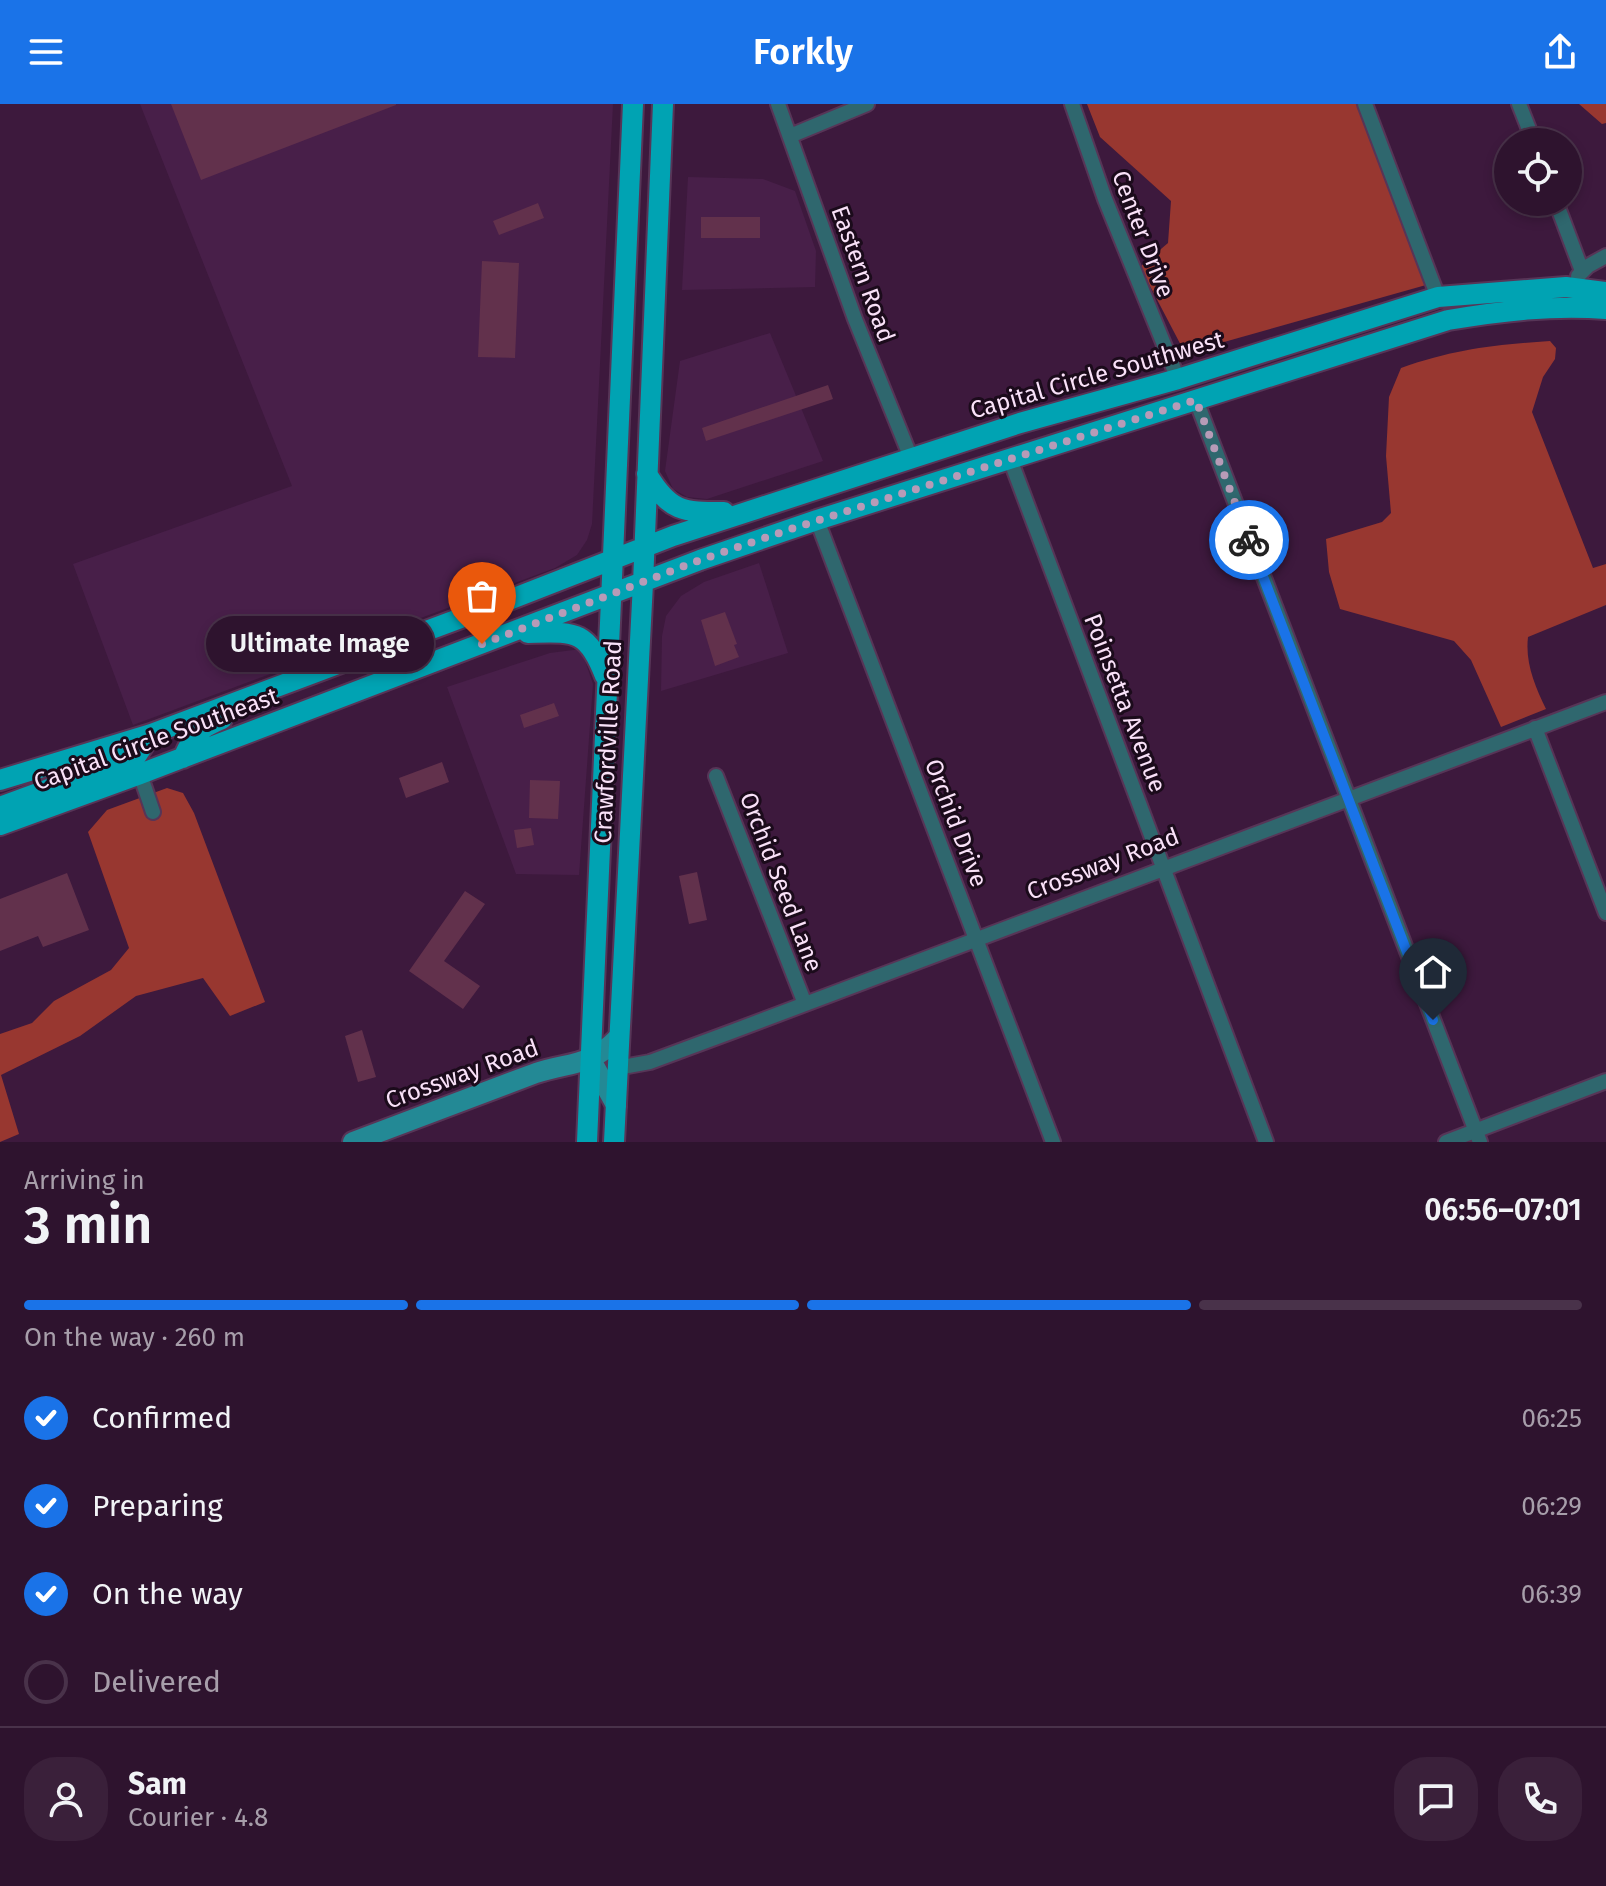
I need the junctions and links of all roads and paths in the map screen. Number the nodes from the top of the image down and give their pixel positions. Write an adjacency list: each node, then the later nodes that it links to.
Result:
1 (633, 104): 25 (main road, Crawfordville Road)
2 (663, 104): 21 (main road, Crawfordville Road)
3 (778, 104): 9 (street, Eastern Road)
4 (867, 104): 9 (street)
5 (1072, 104): 17 (street, Center Drive)
6 (1365, 104): 15 (street)
7 (1519, 104): 8 (street)
8 (1528, 128)
9 (790, 136): 19 (street, Eastern Road)
10 (1561, 216): 12 (street)
11 (1606, 256): 12 (street)
12 (1582, 271): 13 (street)
13 (1566, 287): 14 (main road, Capital Circle Southwest); 15 (main road, Capital Circle Southwest)
14 (1606, 292)
15 (1438, 297): 17 (main road, Capital Circle Southwest)
16 (1606, 309): 18 (main road, Capital Circle Southwest)
17 (1178, 379): 19 (main road, Capital Circle Southwest)
18 (1196, 400): 20 (main road, Capital Circle Southwest); 38 (street)
19 (911, 458): 22 (main road, Capital Circle Southwest)
20 (1010, 459): 23 (main road, Capital Circle Southwest); 42 (street, Poinsetta Avenue)
21 (647, 474): 22 (main road); 24 (main road, Crawfordville Road)
22 (744, 513): 24 (main road, Capital Circle Southwest)
23 (817, 520): 26 (main road, Capital Circle Southwest); 44 (street, Orchid Drive)
24 (645, 547): 25 (main road, Capital Circle Southwest); 26 (main road, Crawfordville Road)
25 (611, 561): 27 (main road, Crawfordville Road); 30 (main road, Capital Circle Southeast)
26 (643, 583): 27 (main road, Capital Circle Southeast); 46 (main road, Crawfordville Road)
27 (611, 596): 28 (main road, Capital Circle Southeast); 29 (main road, Crawfordville Road)
28 (512, 633): 29 (main road); 34 (main road, Capital Circle Southeast)
29 (607, 681): 47 (main road, Crawfordville Road)
30 (253, 696): 33 (main road, Capital Circle Southeast); 34 (main road)
31 (1606, 702): 32 (street, Crossway Road)
32 (1535, 728): 38 (street, Crossway Road); 43 (street)
33 (151, 734): 37 (main road, Capital Circle Southeast); 39 (main road)
34 (183, 758): 35 (main road, Capital Circle Southeast)
35 (140, 774): 40 (street); 41 (main road, Capital Circle Southeast)
36 (716, 776): 45 (street, Orchid Seed Lane)
37 (0, 780)
38 (1348, 799): 42 (street, Crossway Road); 51 (street)
39 (0, 807)
40 (153, 812)
41 (0, 825)
42 (1163, 869): 44 (street, Crossway Road); 56 (street, Poinsetta Avenue)
43 (1606, 913)
44 (976, 940): 45 (street, Crossway Road); 55 (street, Orchid Drive)
45 (805, 1004): 48 (street, Crossway Road)
46 (618, 1038): 47 (street); 48 (main road, Crawfordville Road)
47 (591, 1060): 50 (street); 52 (street, Crossway Road); 53 (main road, Crawfordville Road)
48 (617, 1068): 50 (main road, Crawfordville Road)
49 (1606, 1081): 51 (street)
50 (616, 1105): 54 (main road, Crawfordville Road)
51 (1478, 1136): 57 (street)
52 (353, 1142)
53 (587, 1142)
54 (614, 1142)
55 (1053, 1142)
56 (1266, 1142)
57 (1446, 1142)

